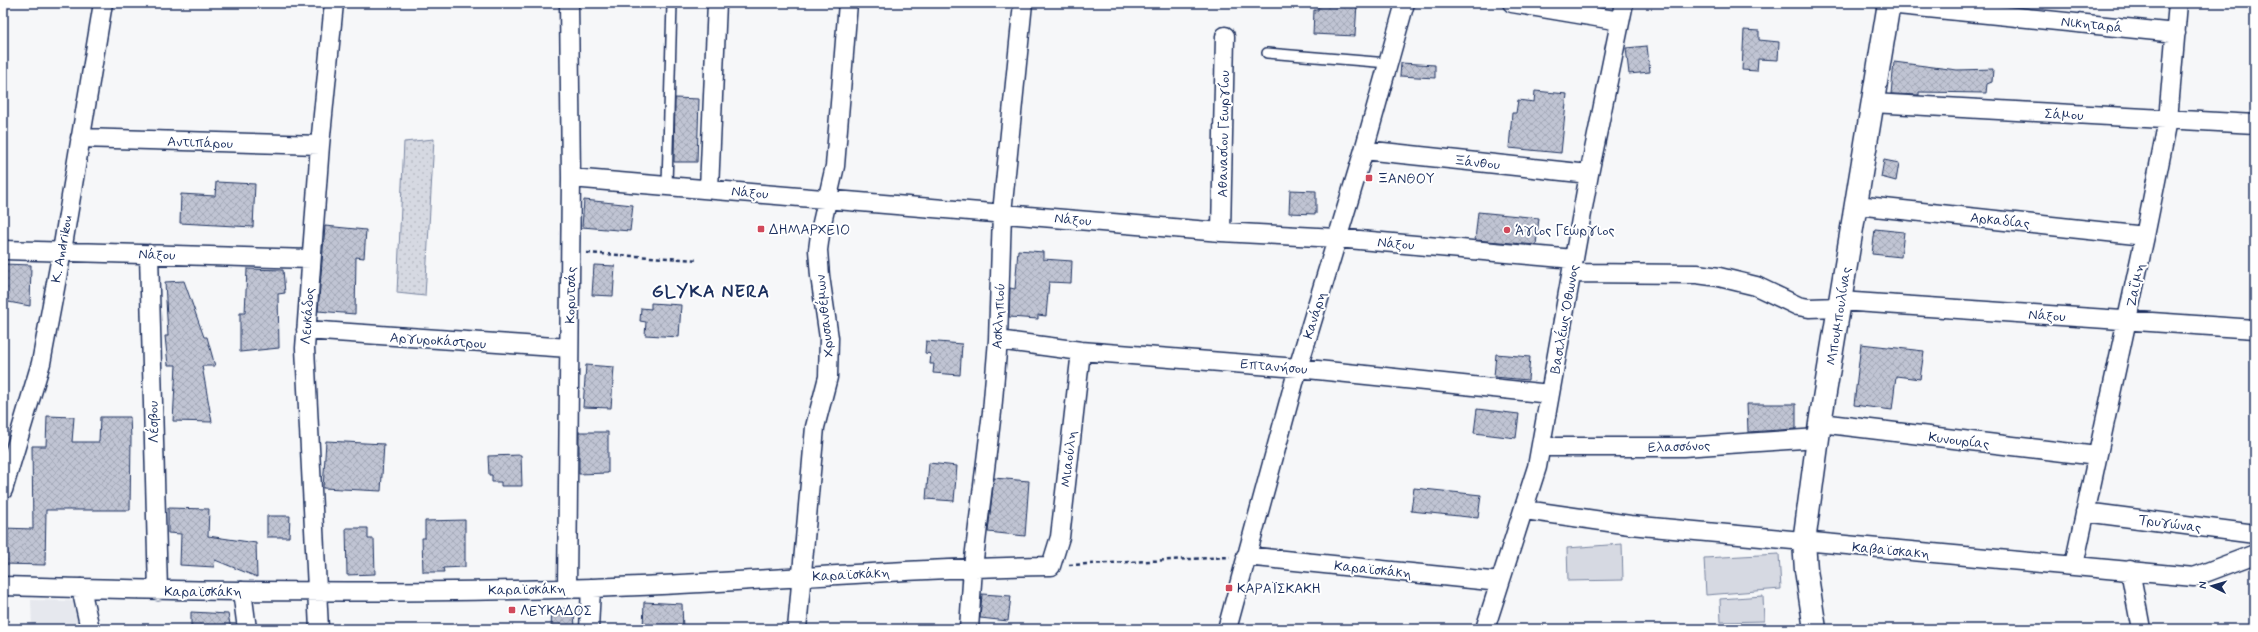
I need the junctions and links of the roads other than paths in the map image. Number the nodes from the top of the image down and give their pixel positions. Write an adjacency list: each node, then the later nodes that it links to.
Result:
1 (103, 3): 21 (street, K. Andrikou)
2 (334, 3): 22 (street, Λευκάδος)
3 (569, 3): 25 (street, Κορυτσάς)
4 (672, 3): 26 (lane)
5 (717, 3): 27 (street)
6 (848, 3): 28 (street, Χρυσανθέμων)
7 (1023, 3): 30 (street, Ασκληπιού)
8 (1405, 3): 17 (street, Κανάρη)
9 (1512, 3): 13 (street)
10 (1624, 3): 13 (street, Βασιλέως Όθωνος)
11 (2178, 3): 14 (street, Ζαΐμη)
12 (1889, 4): 14 (street, Νικηταρά); 18 (street, Μπουμπουλίνας)
13 (1620, 21): 24 (street, Βασιλέως Όθωνος)
14 (2176, 32): 19 (street, Ζαΐμη)
15 (1225, 36): 31 (street, Αθανασίου Γεωργίου)
16 (1267, 53): 17 (lane)
17 (1388, 63): 23 (street, Κανάρη)
18 (1872, 103): 19 (street, Σάμου); 29 (street, Μπουμπουλίνας)
19 (2168, 120): 20 (street, Σάμου); 32 (street, Ζαΐμη)
20 (2255, 124)
21 (80, 138): 22 (street, Αντιπάρου); 35 (street, K. Andrikou)
22 (320, 145): 37 (street, Λευκάδος)
23 (1364, 150): 24 (street, Ξάνθου); 33 (street, Κανάρη)
24 (1590, 174): 38 (street, Βασιλέως Όθωνος)
25 (571, 178): 26 (street, Νάξου); 44 (street, Κορυτσάς)
26 (667, 186): 27 (street, Νάξου)
27 (709, 189): 28 (street, Νάξου)
28 (828, 198): 30 (street, Νάξου); 62 (street, Χρυσανθέμων)
29 (1856, 205): 32 (street, Αρκαδίας); 39 (street, Μπουμπουλίνας)
30 (1002, 213): 31 (street, Νάξου); 43 (street, Ασκληπιού)
31 (1221, 232): 33 (street, Νάξου)
32 (2145, 236): 40 (street, Ζαΐμη)
33 (1338, 238): 38 (street, Νάξου); 46 (street, Κανάρη)
34 (3, 250): 35 (street, Νάξου)
35 (62, 251): 36 (street, Νάξου); 51 (street, K. Andrikou)
36 (149, 254): 37 (street, Νάξου); 68 (street, Λέσβου)
37 (311, 259): 42 (street, Λευκάδος)
38 (1573, 266): 39 (street, Νάξου); 47 (street, Βασιλέως Όθωνος)
39 (1840, 304): 40 (street, Νάξου); 48 (street, Μπουμπουλίνας)
40 (2127, 320): 41 (street, Νάξου); 50 (street, Ζαΐμη)
41 (2255, 329)
42 (306, 330): 44 (street, Αργυροκάστρου); 70 (street, Λευκάδος)
43 (998, 340): 45 (street, Επτανήσου); 60 (street, Ασκληπιού)
44 (569, 348): 66 (street, Κορυτσάς)
45 (1081, 351): 46 (street, Επτανήσου); 59 (street, Μιαούλη)
46 (1298, 368): 47 (street, Επτανήσου); 57 (street, Κανάρη)
47 (1550, 394): 49 (street, Βασιλέως Όθωνος)
48 (1819, 430): 49 (street, Ελασσόνος); 50 (street, Κυνουρίας); 55 (street, Μπουμπουλίνας)
49 (1541, 448): 52 (street, Βασιλέως Όθωνος)
50 (2097, 456): 53 (street, Ζαΐμη)
51 (3, 490)
52 (1525, 510): 55 (street, Καβαϊσκακη); 63 (street, Βασιλέως Όθωνος)
53 (2085, 512): 54 (street, Τρυγώνας); 58 (street, Ζαΐμη)
54 (2255, 534)
55 (1804, 542): 58 (street, Καβαϊσκακη); 79 (street, Μπουμπουλίνας)
56 (2255, 554): 61 (street, Καβαϊσκακη)
57 (1246, 556): 63 (street, Καραϊσκάκη); 77 (street, Κανάρη)
58 (2074, 565): 61 (street, Καβαϊσκακη)
59 (1051, 566): 60 (street, Καραϊσκάκη)
60 (973, 567): 62 (street, Καραϊσκάκη); 76 (street, Ασκληπιού)
61 (2130, 570): 80 (street)
62 (803, 577): 67 (street, Καραϊσκάκη); 75 (street, Χρυσανθέμων)
63 (1500, 582): 78 (street, Βασιλέως Όθωνος)
64 (3, 586): 65 (street, Καραϊσκάκη)
65 (81, 588): 68 (street, Καραϊσκάκη); 71 (street)
66 (567, 588): 67 (street, Καραϊσκάκη); 70 (street, Καραϊσκάκη)
67 (591, 588): 74 (street)
68 (158, 591): 69 (street, Καραϊσκάκη)
69 (242, 591): 70 (street, Καραϊσκάκη); 72 (street)
70 (316, 592): 73 (street, Λευκάδος)
71 (90, 629)
72 (247, 629)
73 (319, 629)
74 (589, 629)
75 (797, 629)
76 (969, 629)
77 (1227, 629)
78 (1484, 629)
79 (1815, 629)
80 (2141, 629)

